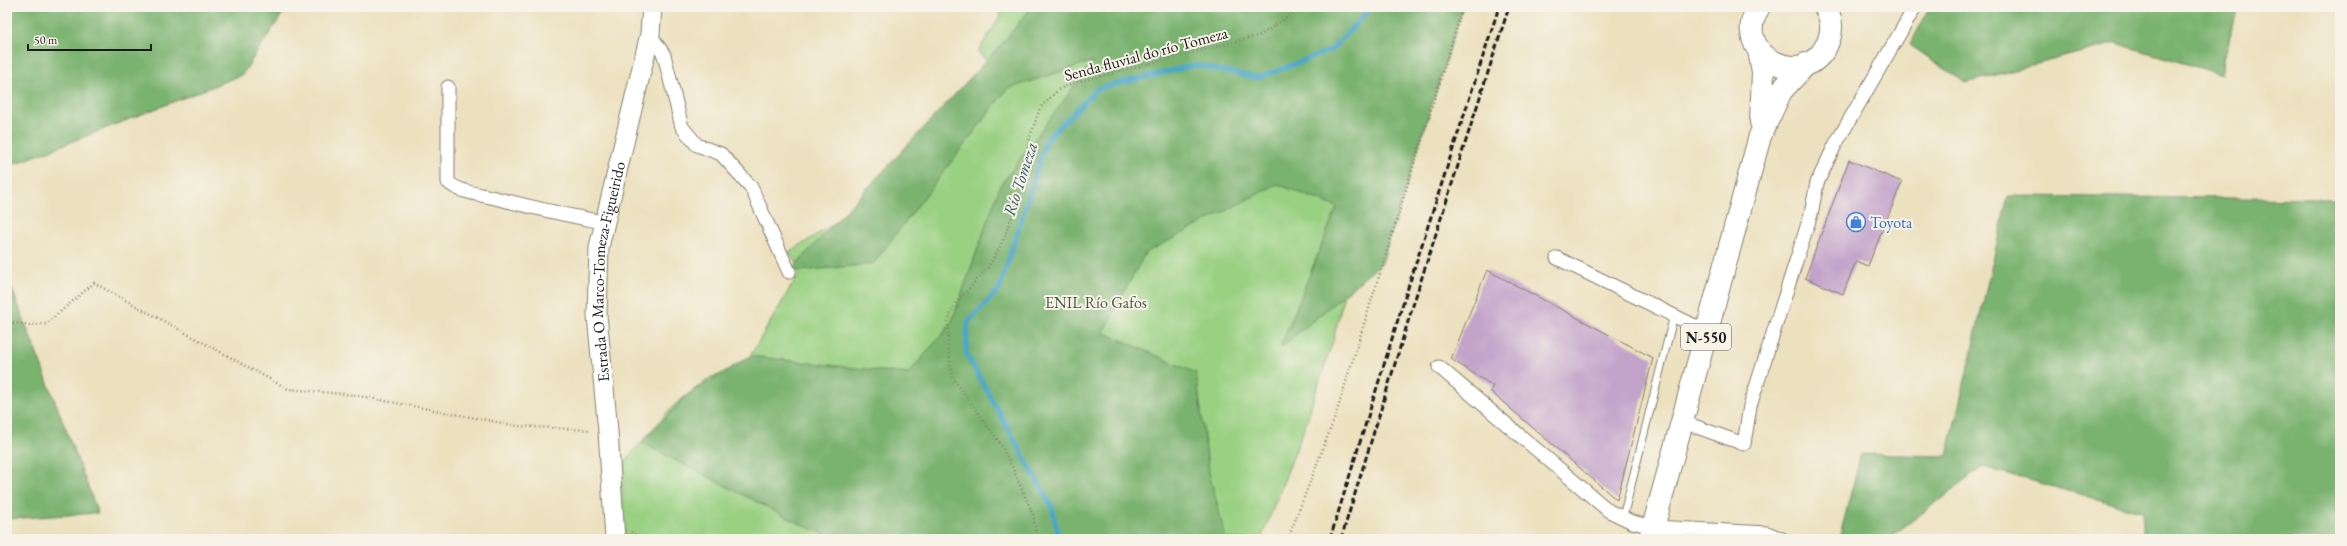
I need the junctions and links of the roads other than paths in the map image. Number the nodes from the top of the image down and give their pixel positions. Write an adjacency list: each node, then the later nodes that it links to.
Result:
1 (652, 7): 5 (street, Estrada O Marco-Tomeza-Figueirido)
2 (1759, 7): 6 (highway, N-550)
3 (1825, 7): 7 (highway, N-550)
4 (1915, 7): 16 (street)
5 (650, 34): 10 (street, Estrada O Marco-Tomeza-Figueirido); 12 (street)
6 (1759, 50): 7 (highway, N-550); 9 (highway, N-550)
7 (1806, 64): 9 (highway, N-550)
8 (448, 87): 10 (street)
9 (1760, 136): 14 (highway, N-550)
10 (604, 222): 19 (street, Estrada O Marco-Tomeza-Figueirido)
11 (1557, 258): 13 (street)
12 (789, 272)
13 (1674, 315): 14 (street); 17 (lane)
14 (1707, 332): 16 (highway, N-550)
15 (1439, 367): 17 (street)
16 (1683, 422): 18 (highway, N-550)
17 (1622, 517): 18 (street)
18 (1652, 533): 20 (street)
19 (615, 539)
20 (1782, 539)

